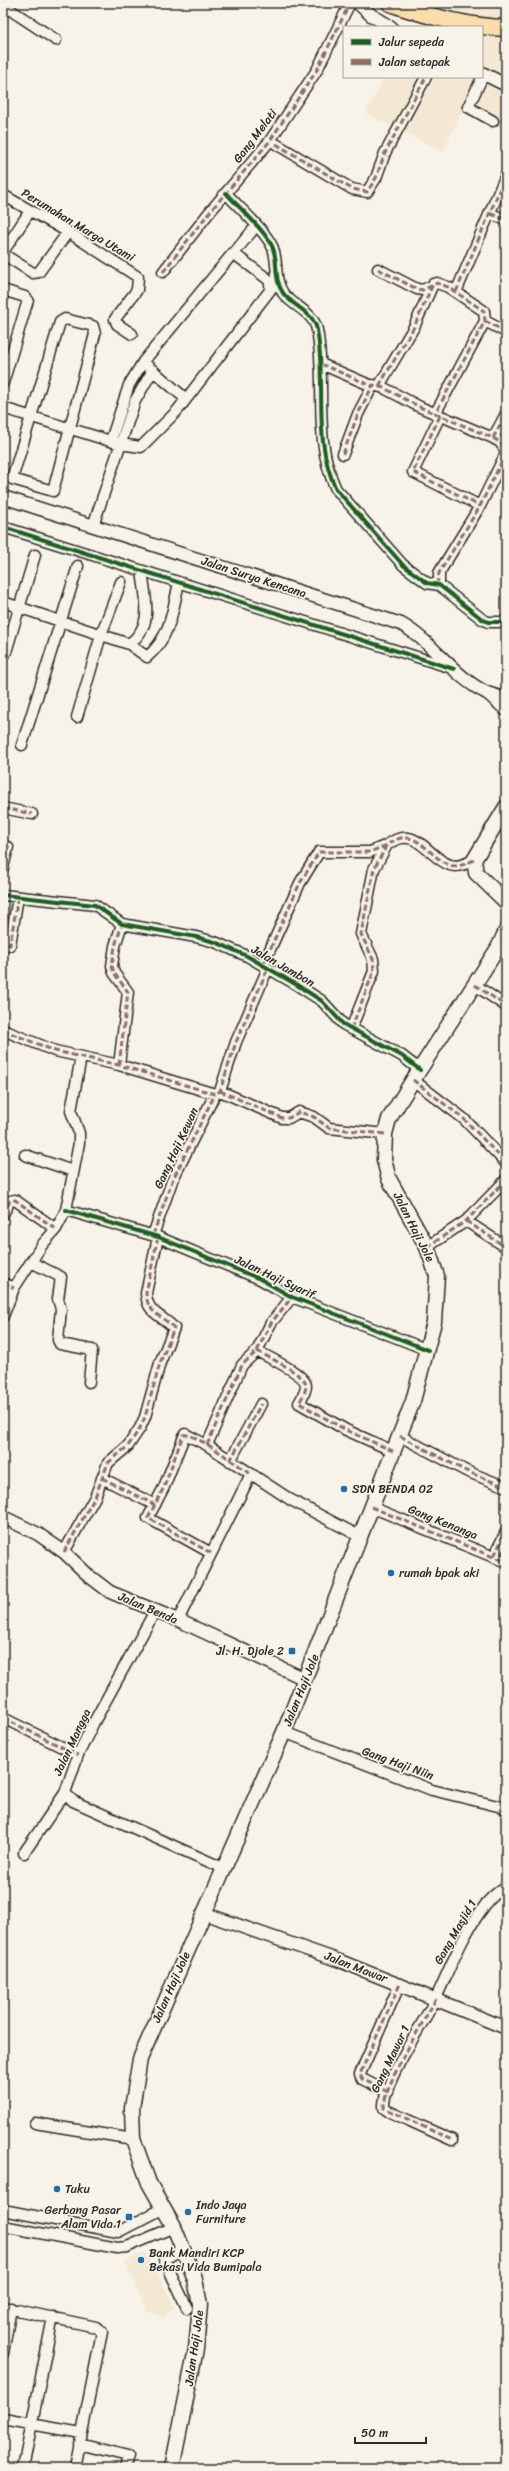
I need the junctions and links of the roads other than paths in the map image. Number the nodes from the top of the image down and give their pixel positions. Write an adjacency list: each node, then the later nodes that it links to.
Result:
1 (350, 3): 15 (street, Gang Melati)
2 (358, 3): 5 (street)
3 (390, 3): 6 (main road)
4 (3, 5): 7 (street)
5 (389, 26)
6 (506, 28)
7 (56, 40)
8 (483, 74): 11 (street)
9 (425, 78): 13 (street)
10 (481, 78): 12 (street)
11 (506, 85)
12 (493, 121)
13 (276, 144)
14 (506, 175): 18 (street)
15 (226, 193): 25 (street, Gang Melati); 33 (street)
16 (3, 195): 17 (street, Perumahan Marga Utami)
17 (30, 211): 21 (street, Perumahan Marga Utami); 22 (street)
18 (491, 214): 19 (street); 28 (street)
19 (506, 220)
20 (252, 231): 23 (street)
21 (68, 232): 22 (street); 31 (street, Perumahan Marga Utami)
22 (3, 253)
23 (234, 253): 32 (street); 37 (street)
24 (378, 269): 26 (street)
25 (163, 272)
26 (433, 284): 28 (street); 36 (street)
27 (3, 290): 35 (street)
28 (456, 292): 29 (street)
29 (485, 321): 30 (street); 40 (street)
30 (506, 332)
31 (132, 334)
32 (142, 362): 34 (street); 44 (street)
33 (321, 364): 36 (street); 57 (street)
34 (153, 370): 37 (street); 44 (street)
35 (3, 383)
36 (375, 386): 40 (street); 46 (street)
37 (186, 399): 44 (street)
38 (3, 408): 41 (street)
39 (506, 414): 43 (street)
40 (438, 415): 43 (street); 49 (street)
41 (32, 416): 42 (street); 42 (street); 42 (street)
42 (72, 428): 44 (street)
43 (493, 438): 45 (street)
44 (115, 442): 50 (street)
45 (506, 452): 47 (street)
46 (343, 454)
47 (502, 472): 49 (street)
48 (3, 497): 50 (street, Jalan Surya Kencana)
49 (480, 506): 57 (street)
50 (93, 526): 65 (street, Jalan Surya Kencana)
51 (3, 527): 54 (street)
52 (35, 555): 59 (street)
53 (78, 566): 60 (street)
54 (142, 571): 56 (street); 63 (street)
55 (121, 582): 62 (street)
56 (179, 582): 63 (street); 65 (street)
57 (438, 585): 61 (street)
58 (3, 602): 59 (street)
59 (18, 608): 60 (street); 64 (street)
60 (60, 621): 62 (street); 70 (street)
61 (506, 622)
62 (101, 635): 63 (street); 69 (street)
63 (129, 644)
64 (3, 654)
65 (454, 668): 66 (street, Jalan Surya Kencana)
66 (485, 692): 67 (street, Jalan Surya Kencana); 68 (street, Jalan Surya Kencana)
67 (506, 699)
68 (506, 711)
69 (77, 717)
70 (22, 745)
71 (506, 807): 76 (main road)
72 (3, 808): 73 (street)
73 (32, 814)
74 (387, 845): 76 (street); 84 (street, Gang Haji Kewan); 88 (street)
75 (3, 846): 77 (street)
76 (474, 860): 80 (main road)
77 (3, 868)
78 (3, 895): 79 (street, Jalan Jambon)
79 (18, 897): 81 (street, Jalan Jambon); 83 (street)
80 (506, 902)
81 (122, 924): 84 (street, Jalan Jambon); 90 (street)
82 (506, 931): 85 (main road, Jalan Haji Jole)
83 (3, 948)
84 (266, 966): 88 (street, Jalan Jambon); 92 (street, Gang Haji Kewan)
85 (475, 985): 86 (street); 91 (main road, Jalan Haji Jole)
86 (506, 1006)
87 (3, 1030): 89 (street)
88 (351, 1030): 91 (street, Jalan Jambon)
89 (81, 1057): 90 (street); 96 (street)
90 (119, 1065): 92 (street)
91 (416, 1075): 93 (main road, Jalan Haji Jole); 95 (street, Jalan Jambon)
92 (218, 1093): 93 (street); 102 (street, Gang Haji Kewan)
93 (384, 1134): 103 (main road, Jalan Haji Jole)
94 (26, 1156): 96 (street)
95 (506, 1163)
96 (72, 1171): 98 (street)
97 (506, 1180): 100 (street)
98 (66, 1210): 101 (street); 102 (street, Jalan Haji Syarif)
99 (3, 1214): 101 (street)
100 (466, 1221): 103 (street); 104 (street)
101 (56, 1229): 105 (street)
102 (156, 1236): 108 (street, Jalan Haji Syarif); 119 (street, Gang Haji Kewan)
103 (427, 1247): 110 (main road, Jalan Haji Jole)
104 (506, 1247)
105 (31, 1262): 107 (street); 112 (street)
106 (3, 1283): 107 (street)
107 (14, 1288): 109 (street)
108 (292, 1297): 110 (street, Jalan Haji Syarif); 111 (street)
109 (3, 1316)
110 (428, 1350): 114 (main road, Jalan Haji Jole)
111 (257, 1351): 115 (street); 116 (street)
112 (89, 1382)
113 (261, 1404): 117 (street)
114 (400, 1436): 116 (main road, Jalan Haji Jole); 120 (street)
115 (207, 1445): 117 (street); 121 (street)
116 (392, 1451): 122 (main road, Jalan Haji Jole)
117 (230, 1461): 118 (street)
118 (251, 1474): 125 (street); 127 (street)
119 (102, 1478): 121 (street); 126 (street)
120 (506, 1487)
121 (155, 1505): 127 (street)
122 (371, 1507): 125 (main road, Jalan Haji Jole); 128 (street, Gang Kenanga)
123 (3, 1517): 126 (street, Jalan Benda)
124 (506, 1532): 128 (street)
125 (361, 1537): 132 (main road, Jalan Haji Jole)
126 (64, 1552): 130 (street, Jalan Benda)
127 (211, 1553): 131 (street)
128 (494, 1556): 129 (street, Gang Kenanga)
129 (506, 1562)
130 (155, 1611): 131 (street, Jalan Benda); 135 (street, Jalan Mangga)
131 (178, 1620): 132 (street, Jalan Benda)
132 (305, 1679): 134 (main road, Jalan Haji Jole)
133 (3, 1718): 135 (street)
134 (284, 1732): 137 (street, Gang Haji Niin); 139 (main road, Jalan Haji Jole)
135 (78, 1755): 136 (street, Jalan Mangga)
136 (65, 1793): 138 (street); 139 (street, Jalan Mangga)
137 (506, 1808)
138 (24, 1853)
139 (223, 1868): 141 (main road, Jalan Haji Jole)
140 (506, 1886): 143 (street, Gang Masjid 1)
141 (203, 1912): 142 (street, Jalan Mawar); 147 (main road, Jalan Haji Jole)
142 (400, 1984): 143 (street, Jalan Mawar); 145 (street)
143 (436, 1999): 144 (street, Jalan Mawar); 145 (street, Gang Mawar 1)
144 (506, 2028)
145 (388, 2092): 148 (street, Gang Mawar 1)
146 (35, 2123): 147 (street)
147 (133, 2139): 149 (main road, Jalan Haji Jole)
148 (452, 2140)
149 (164, 2208): 152 (main road, Jalan Haji Jole); 153 (street)
150 (3, 2210): 153 (street)
151 (3, 2226): 154 (street)
152 (174, 2226): 154 (street); 155 (main road, Jalan Haji Jole)
153 (118, 2232): 154 (street)
154 (127, 2247)
155 (183, 2249): 157 (street); 167 (main road, Jalan Haji Jole)
156 (7, 2307): 158 (street); 159 (street)
157 (187, 2308)
158 (53, 2317): 161 (street); 162 (street)
159 (3, 2353)
160 (3, 2419): 161 (street)
161 (32, 2424): 162 (street); 164 (street)
162 (81, 2433): 163 (street)
163 (79, 2444): 165 (street); 166 (street)
164 (24, 2468)
165 (75, 2468)
166 (125, 2468)
167 (172, 2468)

